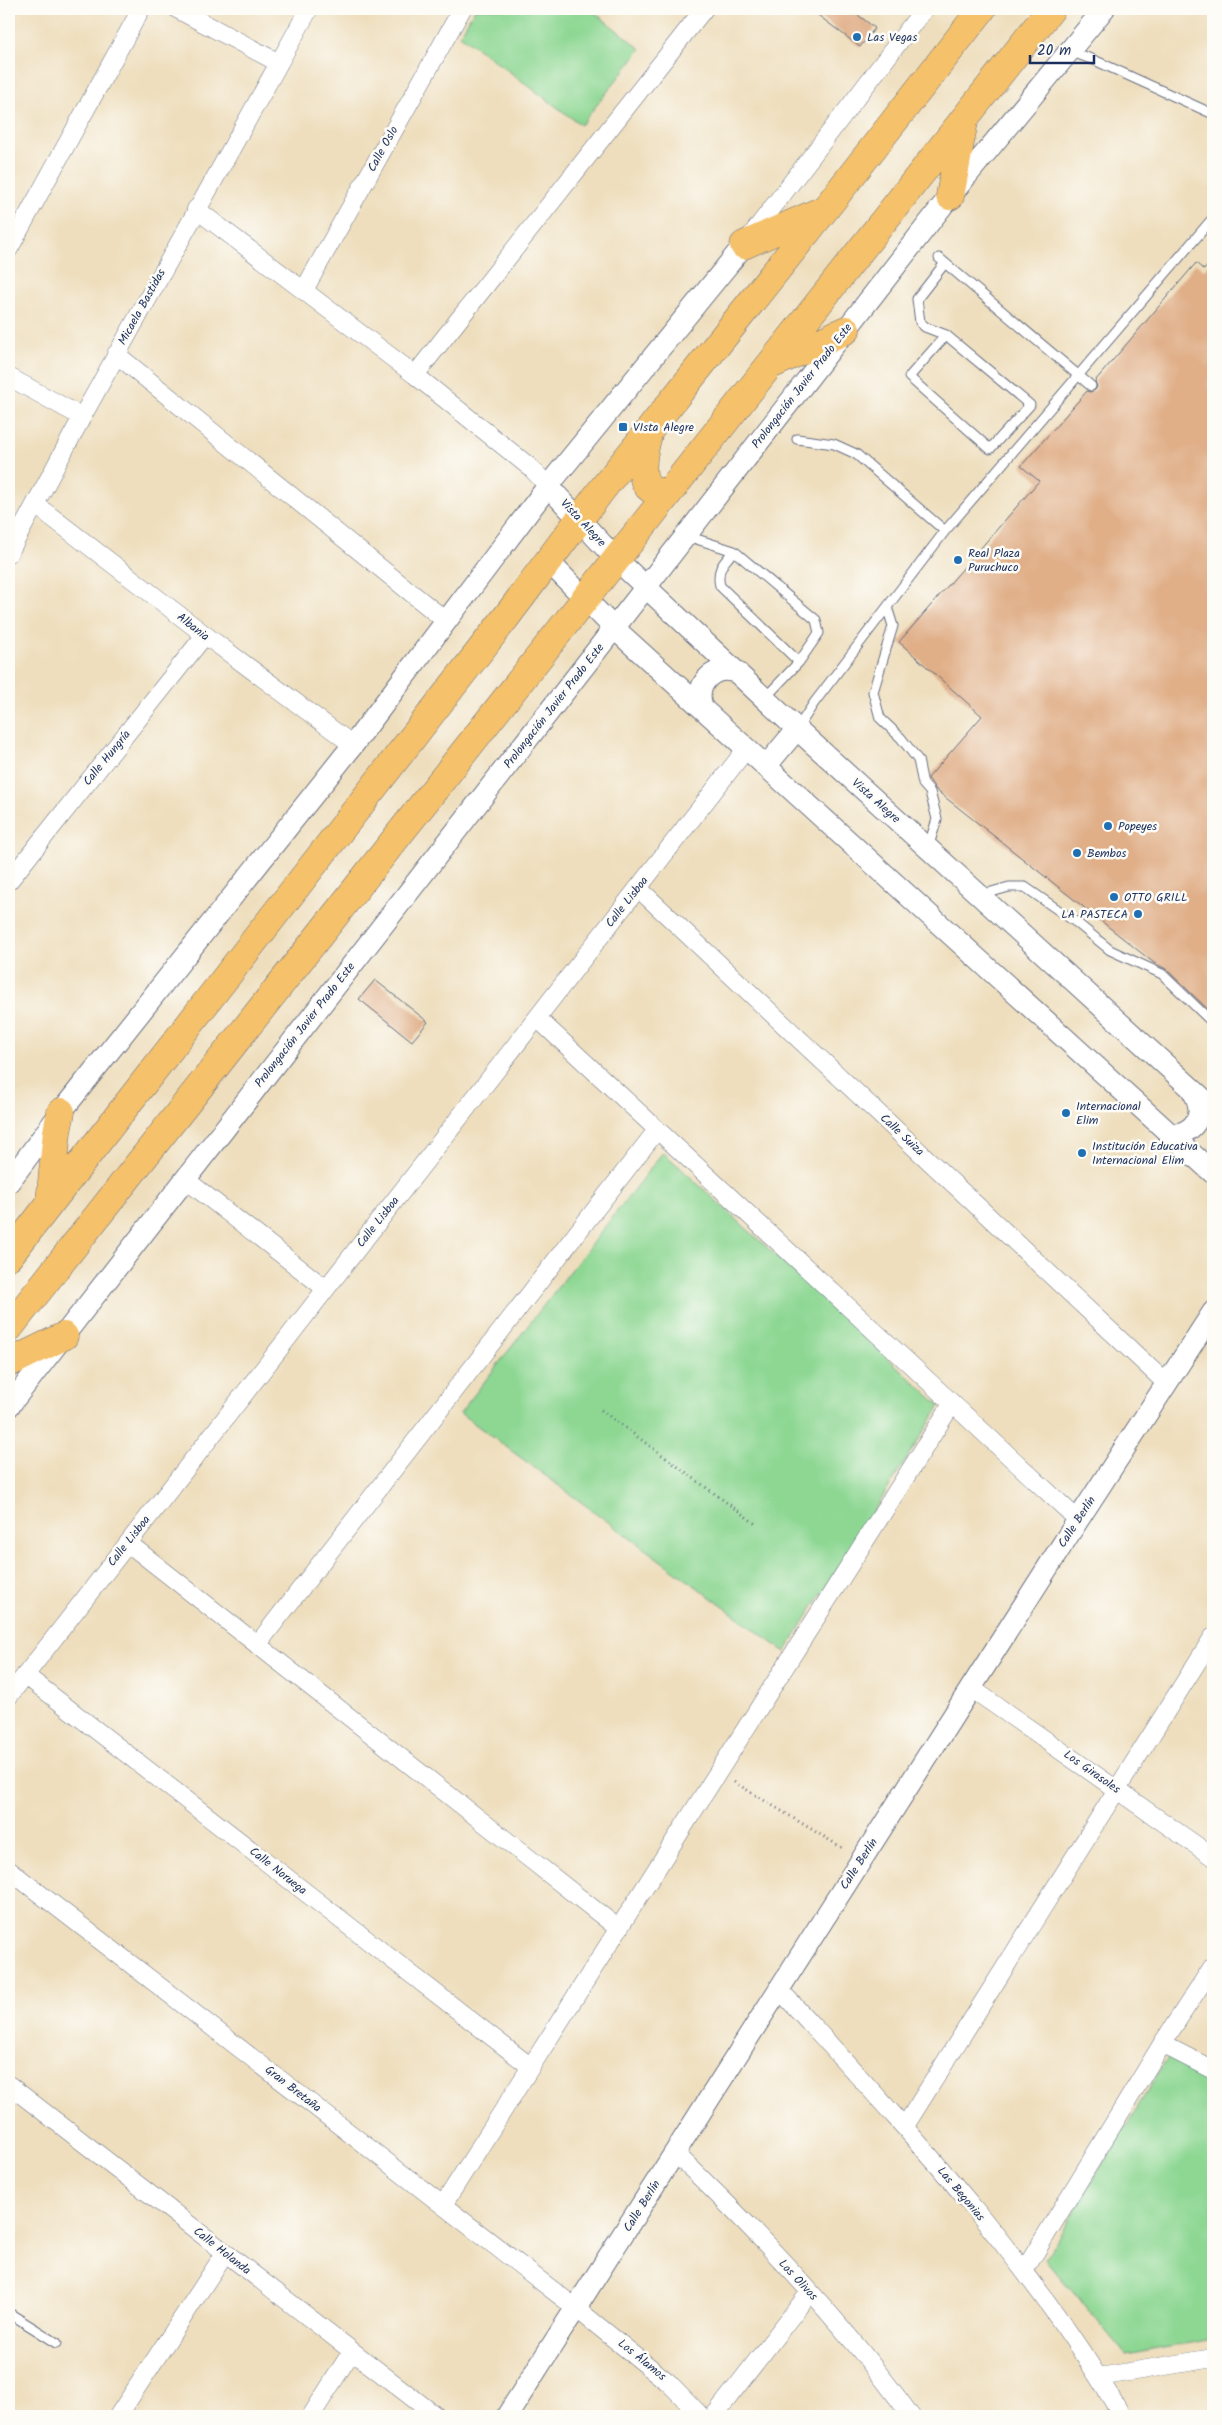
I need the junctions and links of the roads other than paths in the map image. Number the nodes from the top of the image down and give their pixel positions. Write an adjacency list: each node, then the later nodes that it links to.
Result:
1 (141, 9): 19 (street)
2 (177, 9): 11 (street)
3 (309, 9): 11 (street, Micaela Bastidas)
4 (462, 9): 20 (street, Calle Oslo)
5 (704, 9): 25 (street)
6 (924, 9): 18 (street)
7 (982, 9): 15 (main road)
8 (1051, 9): 13 (main road)
9 (1104, 9): 10 (street, Prolongación Javier Prado Este)
10 (1069, 51): 12 (lane); 14 (street, Prolongación Javier Prado Este)
11 (279, 63): 16 (street, Micaela Bastidas)
12 (1213, 114)
13 (965, 116): 14 (main road); 24 (main road)
14 (950, 196): 21 (street, Prolongación Javier Prado Este)
15 (826, 208): 18 (main road); 30 (main road)
16 (196, 210): 20 (street); 23 (street, Micaela Bastidas)
17 (1213, 218): 26 (lane)
18 (744, 245): 32 (street)
19 (9, 250)
20 (304, 290): 25 (street)
21 (846, 330): 24 (main road); 37 (street, Prolongación Javier Prado Este)
22 (946, 335): 22 (lane); 26 (lane)
23 (116, 354): 29 (street, Micaela Bastidas); 45 (street)
24 (769, 366): 33 (main road)
25 (414, 375): 32 (street)
26 (1079, 375): 28 (lane); 36 (lane)
27 (9, 378): 29 (street)
28 (1091, 386)
29 (82, 417): 34 (street, Micaela Bastidas)
30 (649, 431): 33 (main road); 35 (main road)
31 (797, 439): 36 (lane)
32 (548, 486): 35 (street, Vista Alegre); 45 (street)
33 (671, 490): 40 (main road)
34 (36, 505): 38 (street, Micaela Bastidas); 47 (street, Albania)
35 (580, 520): 40 (street, Vista Alegre); 41 (main road)
36 (945, 531): 44 (lane)
37 (686, 536): 39 (lane); 42 (street, Prolongación Javier Prado Este)
38 (9, 552)
39 (734, 552): 48 (lane); 48 (lane)
40 (616, 559): 42 (street, Vista Alegre); 43 (main road)
41 (548, 561): 43 (street); 70 (main road)
42 (647, 587): 46 (street, Prolongación Javier Prado Este); 49 (street, Vista Alegre)
43 (585, 600): 46 (street); 74 (main road)
44 (887, 607): 52 (lane); 56 (lane)
45 (446, 621): 53 (street)
46 (614, 629): 51 (street); 68 (street, Prolongación Javier Prado Este)
47 (204, 635): 53 (street, Albania); 57 (street, Calle Hungría)
48 (799, 662): 50 (lane)
49 (738, 673): 50 (street, Vista Alegre); 51 (street)
50 (765, 698): 52 (street, Vista Alegre)
51 (702, 707): 54 (street)
52 (797, 729): 55 (street); 56 (street, Vista Alegre)
53 (352, 745): 64 (street)
54 (747, 748): 55 (street); 58 (street, Calle Lisboa)
55 (767, 765): 66 (street)
56 (928, 848): 59 (street, Vista Alegre)
57 (9, 881)
58 (638, 888): 60 (street, Calle Lisboa); 77 (street, Calle Suiza)
59 (980, 895): 61 (lane); 62 (street, Vista Alegre)
60 (536, 1018): 65 (street); 72 (street, Calle Lisboa)
61 (1213, 1023)
62 (1192, 1090): 63 (street, Vista Alegre); 66 (street)
63 (1213, 1108)
64 (61, 1112): 69 (street); 70 (main road)
65 (657, 1130): 78 (street); 83 (street)
66 (1170, 1136): 67 (street)
67 (1213, 1174)
68 (185, 1179): 72 (street); 75 (street, Prolongación Javier Prado Este)
69 (9, 1182)
70 (49, 1204): 71 (main road)
71 (9, 1256)
72 (326, 1289): 81 (street, Calle Lisboa)
73 (1213, 1312): 77 (street, Calle Berlín)
74 (9, 1328)
75 (64, 1336): 76 (main road); 79 (street, Prolongación Javier Prado Este)
76 (9, 1363)
77 (1166, 1383): 80 (street, Calle Berlín)
78 (952, 1404): 80 (street); 90 (street)
79 (9, 1406)
80 (1078, 1520): 85 (street, Calle Berlín)
81 (128, 1543): 83 (street); 84 (street, Calle Lisboa)
82 (1212, 1640): 87 (street)
83 (257, 1645): 90 (street)
84 (26, 1675): 86 (street, Calle Lisboa); 94 (street, Calle Noruega)
85 (971, 1688): 87 (street, Los Girasoles); 92 (street, Calle Berlín)
86 (9, 1696)
87 (1116, 1789): 88 (street, Los Girasoles); 97 (street)
88 (1213, 1857)
89 (9, 1870): 99 (street, Gran Bretaña)
90 (619, 1929): 94 (street)
91 (1213, 1966): 93 (street)
92 (779, 1989): 97 (street, Las Begonias); 98 (street, Calle Berlín)
93 (1162, 2044): 95 (street); 101 (street)
94 (531, 2067): 99 (street)
95 (1213, 2070)
96 (9, 2085): 100 (street, Calle Holanda)
97 (905, 2126): 101 (street, Las Begonias)
98 (675, 2153): 102 (street, Los Olivos); 103 (street, Calle Berlín)
99 (443, 2205): 103 (street, Gran Bretaña)
100 (225, 2253): 106 (street, Calle Holanda); 109 (street)
101 (1024, 2271): 108 (street, Las Begonias)
102 (810, 2292): 114 (street); 115 (street, Los Olivos)
103 (577, 2308): 112 (street, Calle Berlín); 113 (street, Los Álamos)
104 (9, 2313): 105 (lane)
105 (57, 2343)
106 (352, 2351): 110 (street); 111 (street, Calle Holanda)
107 (1213, 2358): 108 (street)
108 (1099, 2377): 116 (street, Las Begonias)
109 (118, 2416)
110 (311, 2416)
111 (436, 2416)
112 (507, 2416)
113 (702, 2416)
114 (714, 2416)
115 (911, 2416)
116 (1122, 2416)

